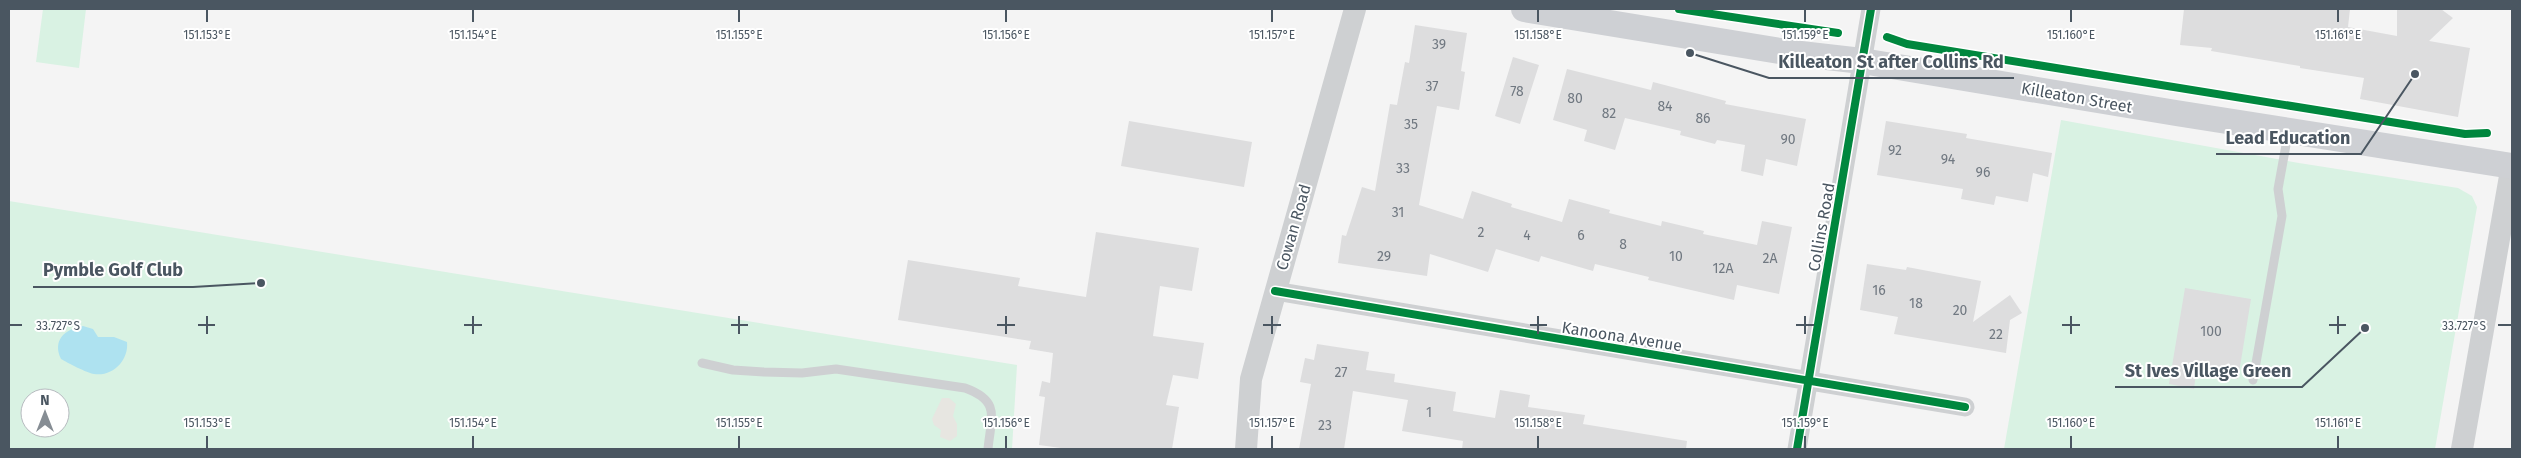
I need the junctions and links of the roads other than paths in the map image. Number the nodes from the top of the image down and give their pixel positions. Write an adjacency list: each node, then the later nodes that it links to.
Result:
1 (1339, 9): 5 (street)
2 (1355, 9): 5 (street, Cowan Road)
3 (1524, 9): 6 (main road, Killeaton Street)
4 (1871, 9): 6 (street, Collins Road)
5 (1347, 35): 9 (street, Cowan Road)
6 (1862, 60): 7 (main road, Killeaton Street); 12 (street, Collins Road)
7 (2289, 131): 8 (main road, Killeaton Street); 11 (lane)
8 (2512, 165): 17 (street)
9 (1275, 291): 12 (street, Kanoona Avenue); 15 (street, Cowan Road)
10 (702, 363): 14 (lane)
11 (2253, 380)
12 (1808, 382): 13 (street, Kanoona Avenue); 16 (street, Collins Road)
13 (1965, 407)
14 (988, 449)
15 (1246, 449)
16 (1797, 449)
17 (2462, 449)

